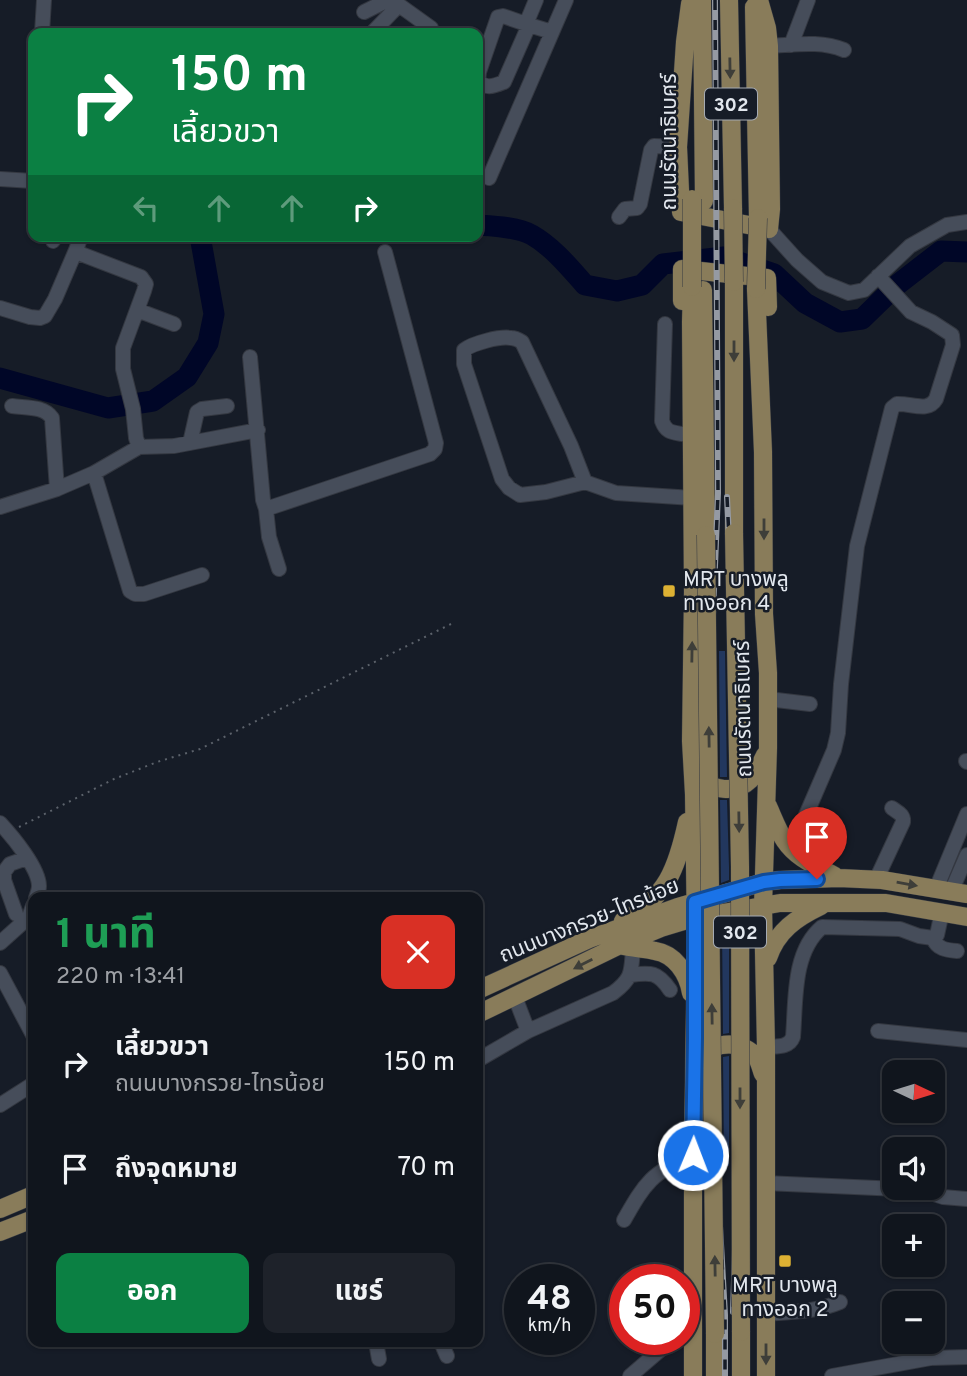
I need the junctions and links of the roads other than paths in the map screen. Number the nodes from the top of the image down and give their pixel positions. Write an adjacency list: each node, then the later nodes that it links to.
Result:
1 (44, 0): 12 (street)
2 (536, 0): 10 (street)
3 (566, 0): 14 (street)
4 (729, 0): 116 (main road, ถนนรัตนาธิเบศร์ / 302, one-way to 116, bridge)
5 (756, 0): 15 (main road); 26 (main road, ถนนรัตนาธิเบศร์ / 302)
6 (808, 0): 16 (street)
7 (694, 1): 20 (main road); 30 (main road, ถนนรัตนาธิเบศร์ / 302)
8 (393, 2): 9 (street); 11 (street); 13 (street)
9 (364, 12)
10 (528, 24): 14 (street); 18 (street); 19 (street)
11 (431, 27)
12 (42, 28)
13 (375, 28)
14 (552, 32): 22 (street)
15 (769, 46): 16 (street); 26 (main road)
16 (791, 46): 17 (street)
17 (844, 50)
18 (483, 60)
19 (483, 85)
20 (678, 147): 24 (street); 26 (main road)
21 (0, 178): 23 (street)
22 (489, 178)
23 (28, 181)
24 (619, 217)
25 (967, 222): 29 (street)
26 (763, 223): 29 (street); 44 (main road, ถนนรัตนาธิเบศร์ / 302, bridge)
27 (79, 243): 31 (street); 32 (street)
28 (385, 252): 48 (street)
29 (882, 280): 62 (street)
30 (698, 285): 46 (main road, ถนนรัตนาธิเบศร์ / 302); 115 (main road, ถนนรัตนาธิเบศร์ / 302, one-way to 30, bridge)
31 (0, 308)
32 (137, 310): 33 (street); 41 (street)
33 (174, 324)
34 (665, 324): 39 (street)
35 (250, 357): 38 (street)
36 (12, 406): 45 (street)
37 (227, 406): 40 (street)
38 (258, 430): 40 (street); 48 (street)
39 (682, 434): 44 (main road); 46 (main road)
40 (190, 443): 41 (street)
41 (139, 447): 42 (street)
42 (94, 474): 45 (street); 50 (street)
43 (584, 482): 43 (street); 46 (street)
44 (763, 482): 51 (main road, ถนนรัตนาธิเบศร์ / 302, one-way to 51)
45 (57, 489): 47 (street)
46 (693, 490): 54 (main road, ถนนรัตนาธิเบศร์ / 302, one-way to 46)
47 (0, 507)
48 (265, 509): 49 (street)
49 (279, 569)
50 (202, 575)
51 (768, 699): 52 (street); 53 (main road, ถนนรัตนาธิเบศร์ / 302)
52 (810, 705)
53 (768, 748): 54 (main road); 56 (main road, ถนนรัตนาธิเบศร์ / 302)
54 (691, 755): 55 (main road, ถนนรัตนาธิเบศร์ / 302)
55 (694, 794): 69 (main road, ถนนรัตนาธิเบศร์ / 302); 75 (main road)
56 (766, 802): 62 (main road); 64 (main road, ถนนรัตนาธิเบศร์ / 302)
57 (892, 808): 63 (street)
58 (967, 814): 66 (street)
59 (5, 828): 61 (street)
60 (967, 855): 66 (street)
61 (27, 858): 65 (street); 71 (street)
62 (825, 876): 63 (main road, ถนนบางกรวย-ไทรน้อย); 64 (main road, ถนนบางกรวย-ไทรน้อย); 67 (main road)
63 (876, 880): 66 (main road, ถนนบางกรวย-ไทรน้อย, one-way to 66)
64 (764, 882): 68 (main road, ถนนรัตนาธิเบศร์ / 302); 69 (main road, ถนนบางกรวย-ไทรน้อย)
65 (38, 892)
66 (951, 892)
67 (820, 903): 68 (main road, ถนนบางกรวย-ไทรน้อย); 70 (main road, ถนนบางกรวย-ไทรน้อย); 79 (main road)
68 (763, 906): 69 (main road, ถนนบางกรวย-ไทรน้อย); 79 (main road, ถนนรัตนาธิเบศร์ / 302)
69 (694, 910): 75 (main road, ถนนบางกรวย-ไทรน้อย); 77 (main road, ถนนบางกรวย-ไทรน้อย); 89 (main road, ถนนรัตนาธิเบศร์ / 302)
70 (942, 912): 72 (main road, ถนนบางกรวย-ไทรน้อย); 74 (street)
71 (16, 914)
72 (967, 917)
73 (28, 918): 76 (street)
74 (933, 937): 78 (street); 91 (street)
75 (589, 939): 82 (main road, ถนนบางกรวย-ไทรน้อย)
76 (0, 943)
77 (627, 947): 81 (street); 84 (main road, ถนนบางกรวย-ไทรน้อย, one-way to 84); 89 (main road)
78 (957, 951)
79 (765, 968): 91 (main road, ถนนรัตนาธิเบศร์ / 302)
80 (0, 973): 86 (street)
81 (630, 975): 83 (street); 87 (street)
82 (483, 988)
83 (670, 990)
84 (515, 997): 85 (main road, ถนนบางกรวย-ไทรน้อย); 87 (street)
85 (483, 1012)
86 (28, 1026)
87 (528, 1031): 92 (street)
88 (878, 1031): 90 (street)
89 (695, 1038): 93 (main road, ถนนรัตนาธิเบศร์ / 302)
90 (967, 1040)
91 (766, 1047): 95 (main road, ถนนรัตนาธิเบศร์ / 302)
92 (483, 1057)
93 (694, 1084): 95 (main road); 97 (main road, ถนนรัตนาธิเบศร์ / 302)
94 (28, 1086): 96 (street)
95 (765, 1089): 98 (main road, ถนนรัตนาธิเบศร์ / 302)
96 (0, 1105)
97 (693, 1155): 102 (street); 105 (main road, ถนนรัตนาธิเบศร์ / 302)
98 (765, 1183): 100 (street); 107 (main road, ถนนรัตนาธิเบศร์ / 302)
99 (28, 1197): 101 (main road)
100 (967, 1199)
101 (0, 1209)
102 (624, 1220)
103 (28, 1221): 104 (main road)
104 (0, 1232)
105 (691, 1264)
106 (840, 1302): 107 (street)
107 (766, 1314): 117 (main road, ถนนรัตนาธิเบศร์ / 302, one-way to 117)
108 (377, 1347): 112 (street)
109 (654, 1355): 113 (street)
110 (691, 1355): 114 (main road, ถนนรัตนาธิเบศร์ / 302)
111 (967, 1357): 118 (street)
112 (379, 1359)
113 (630, 1376)
114 (694, 1376)
115 (715, 1376)
116 (741, 1376)
117 (766, 1376)
118 (832, 1376)

